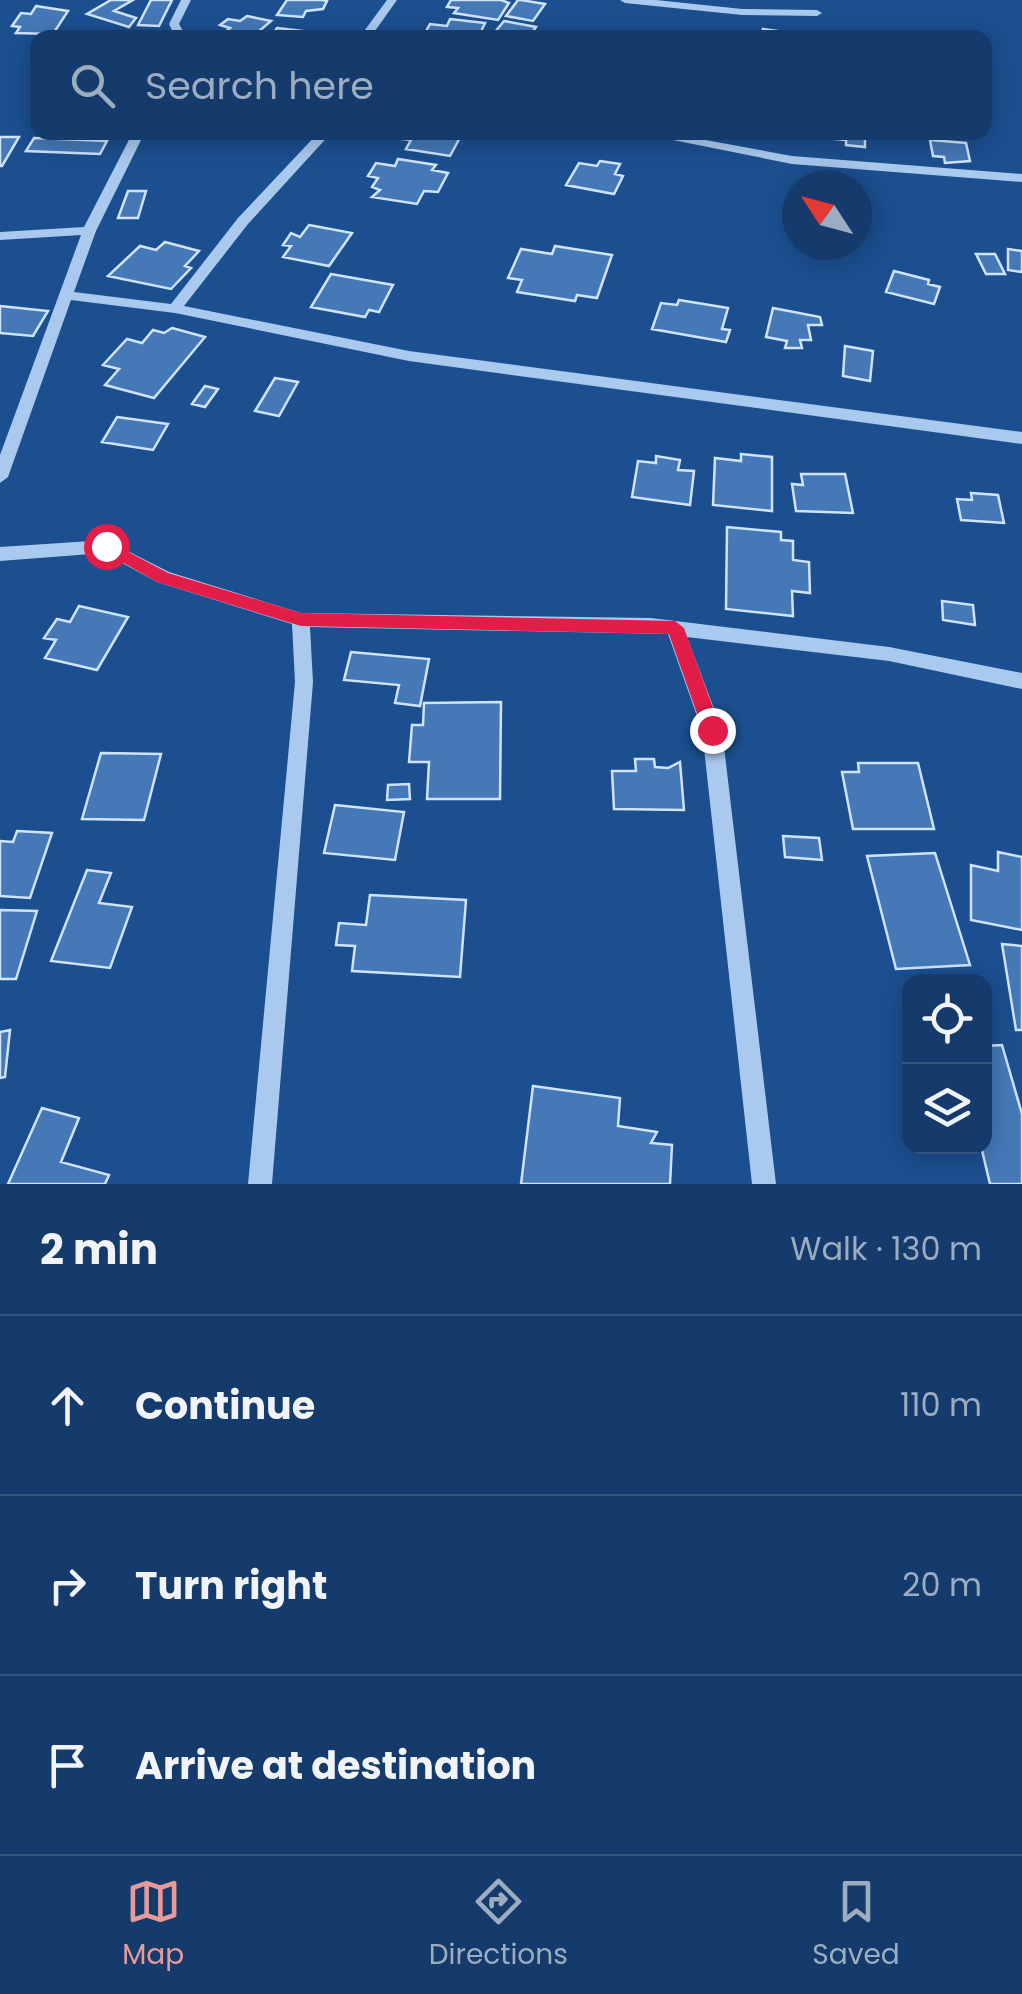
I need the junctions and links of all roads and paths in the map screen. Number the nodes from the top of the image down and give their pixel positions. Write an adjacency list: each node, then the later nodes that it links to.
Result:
1 (186, 0): 5 (street)
2 (392, 0): 6 (street)
3 (626, 0): 4 (street)
4 (818, 12)
5 (177, 30)
6 (370, 30)
7 (135, 140): 11 (street)
8 (318, 140): 14 (street)
9 (683, 140): 10 (street)
10 (1022, 178)
11 (89, 232): 12 (street); 13 (street)
12 (0, 236)
13 (67, 295): 14 (street); 16 (street)
14 (175, 309): 15 (street)
15 (1022, 438)
16 (0, 477)
17 (0, 554): 18 (street)
18 (301, 620): 19 (street); 21 (street)
19 (675, 628): 20 (street); 22 (street)
20 (1022, 680)
21 (260, 1184)
22 (764, 1184)

